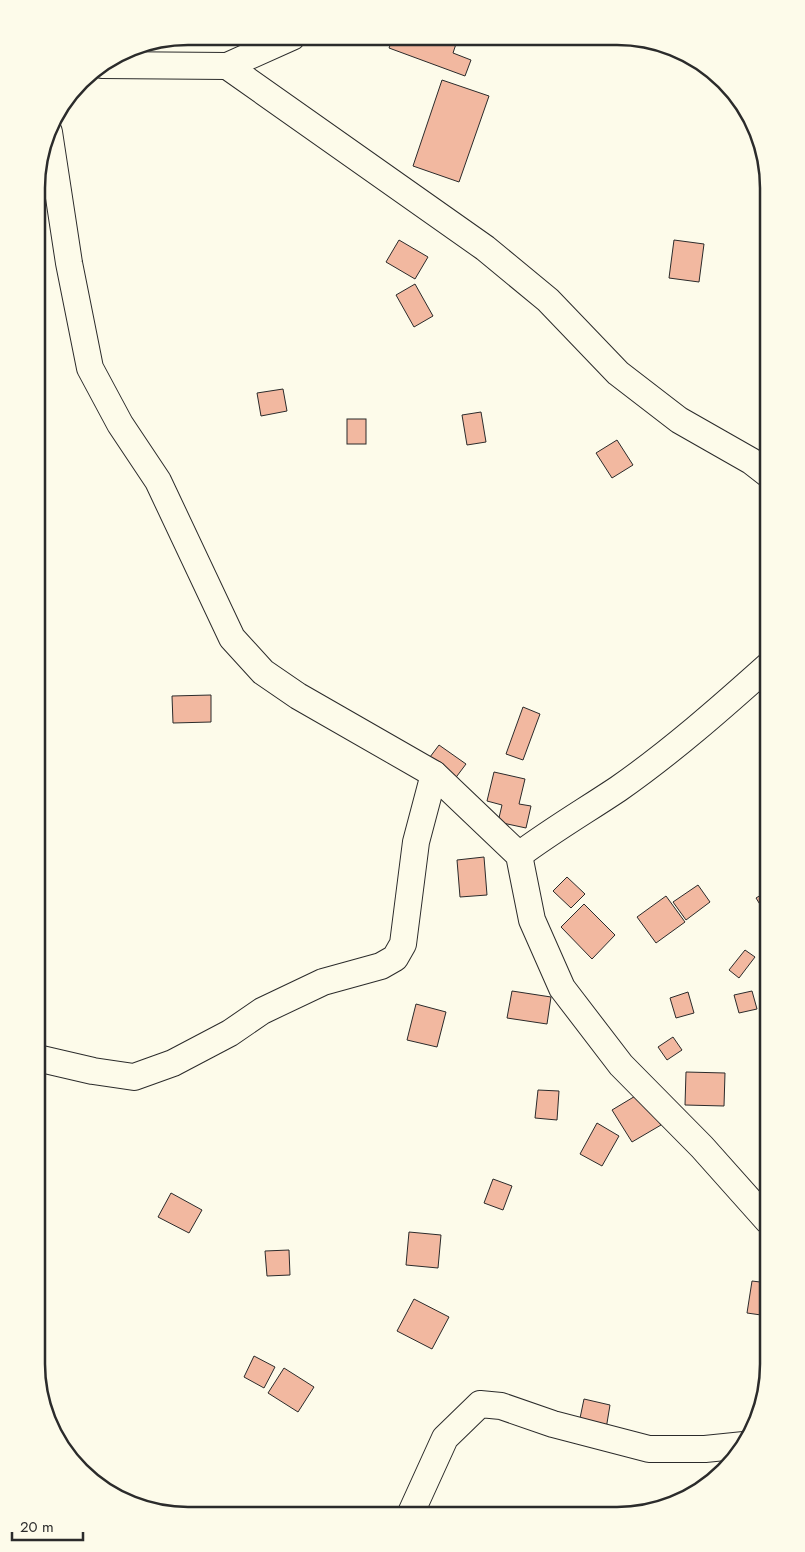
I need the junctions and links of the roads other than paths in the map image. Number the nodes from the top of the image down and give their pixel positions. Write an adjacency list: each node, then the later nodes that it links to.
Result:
1 (274, 45): 3 (street)
2 (114, 65): 3 (street)
3 (227, 66): 5 (street)
4 (51, 149): 7 (street)
5 (760, 468)
6 (760, 672): 8 (street)
7 (434, 774): 8 (street); 9 (street)
8 (519, 854): 10 (street)
9 (45, 1060)
10 (760, 1212)
11 (733, 1446): 12 (street)
12 (414, 1507)

